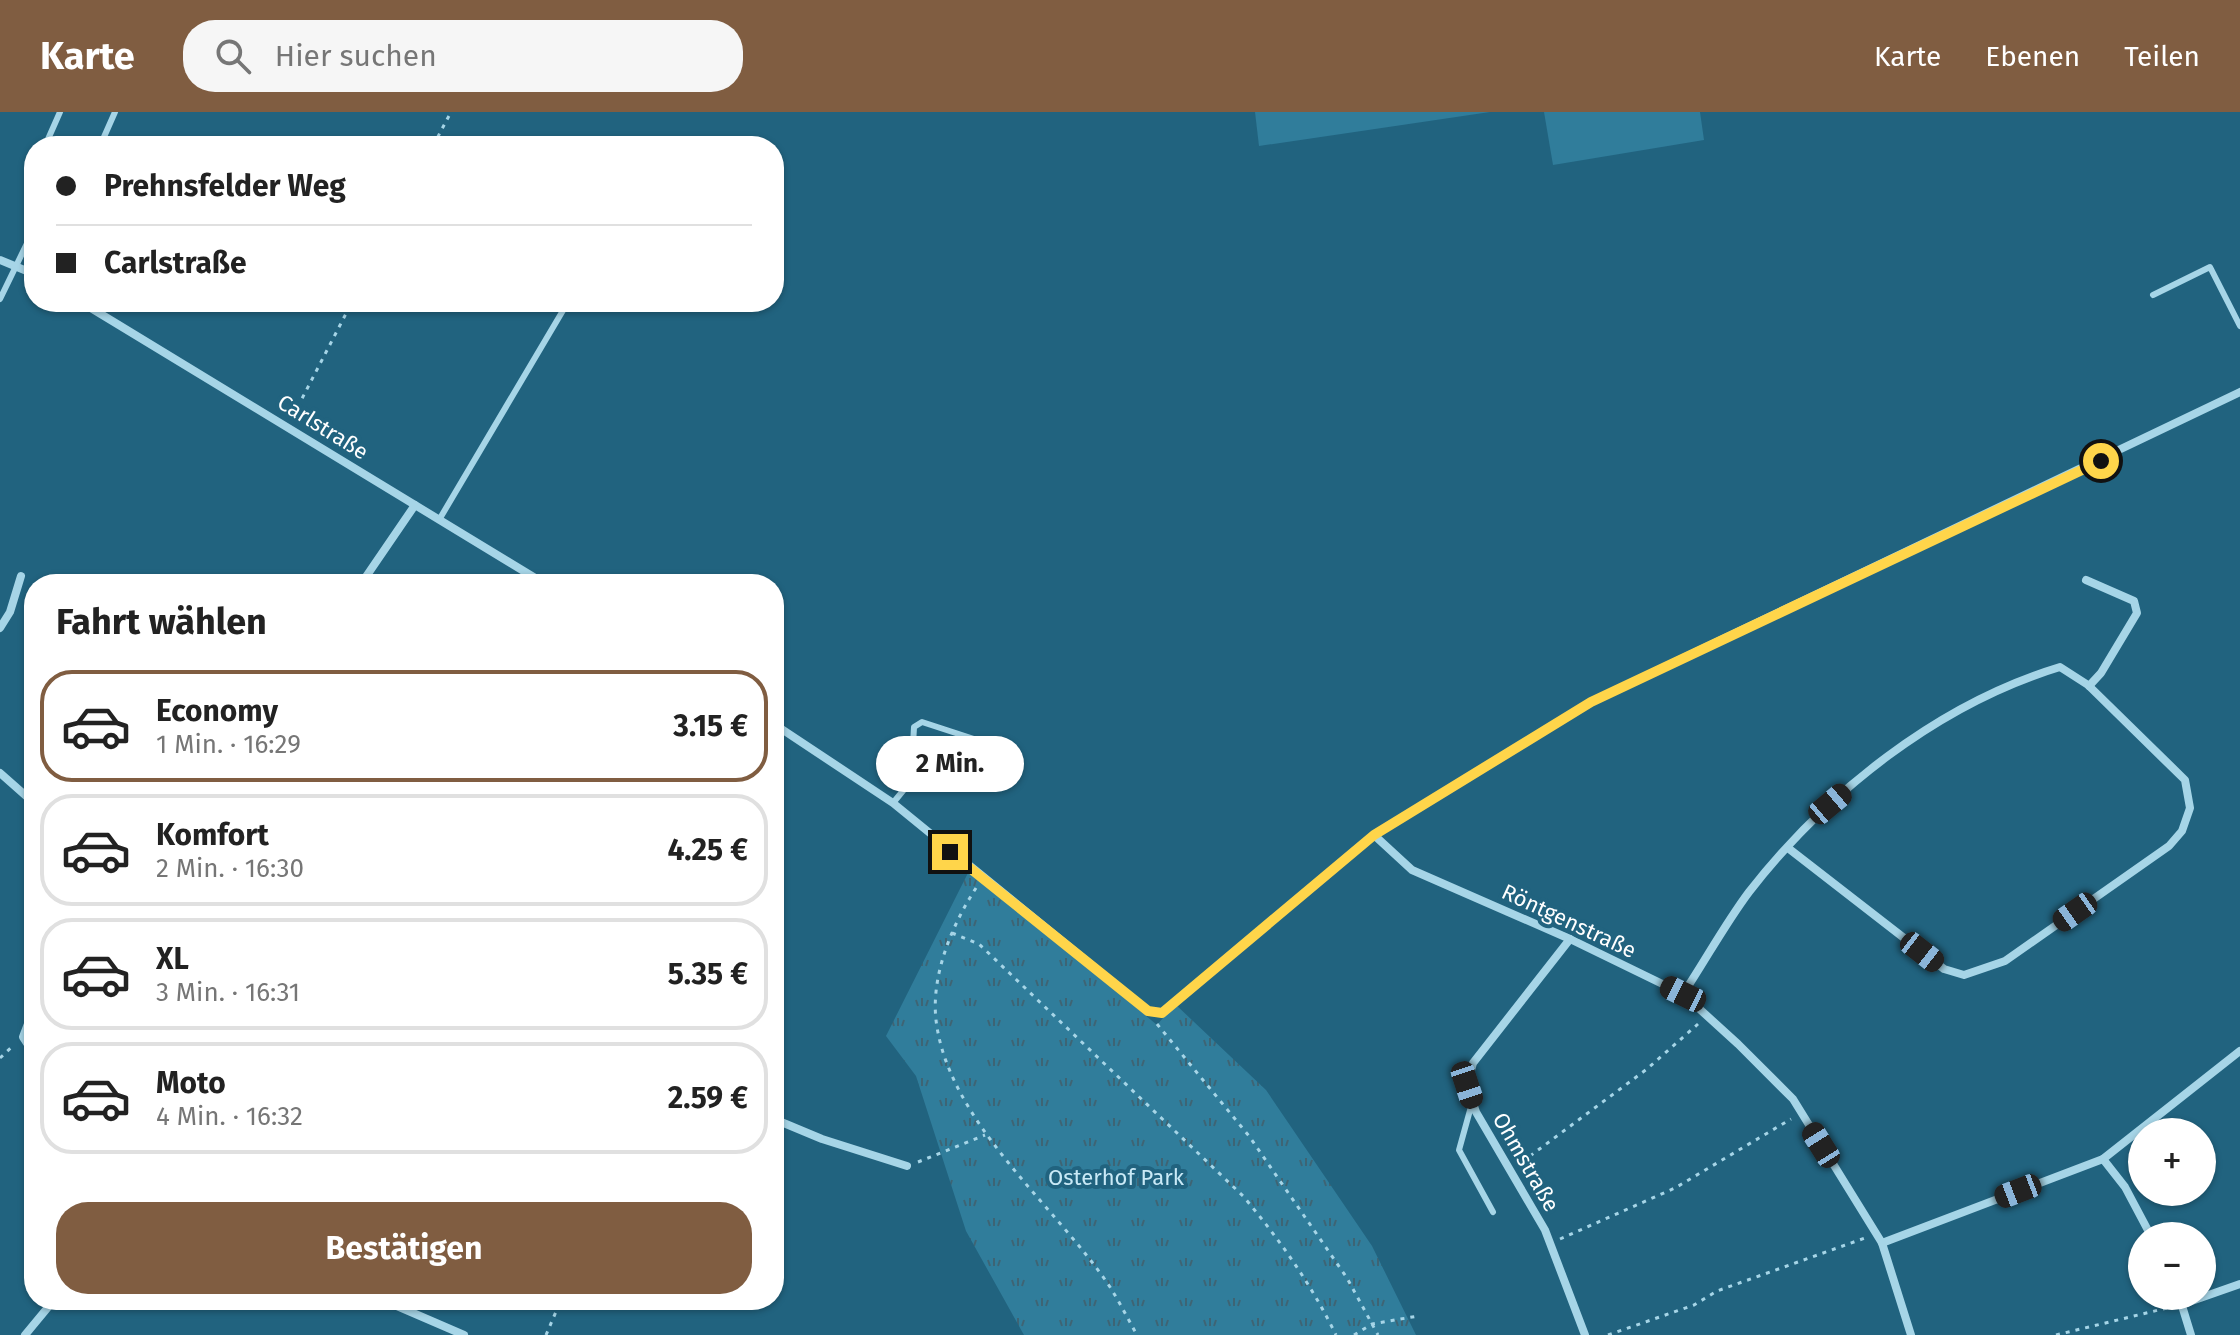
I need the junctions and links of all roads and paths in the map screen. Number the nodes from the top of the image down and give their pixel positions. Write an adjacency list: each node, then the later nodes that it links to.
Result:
1 (60, 112): 4 (lane)
2 (115, 112): 5 (lane)
3 (451, 112): 6 (path)
4 (49, 136)
5 (104, 136)
6 (438, 136)
7 (24, 253): 9 (lane)
8 (0, 260): 9 (street)
9 (18, 267): 10 (street); 12 (lane)
10 (24, 270)
11 (2153, 295): 16 (lane)
12 (0, 299)
13 (98, 312): 18 (street, Carlstraße)
14 (347, 312): 18 (path)
15 (562, 312): 20 (lane)
16 (2240, 326)
17 (2240, 392): 32 (street)
18 (289, 425): 19 (street, Carlstraße)
19 (415, 505): 20 (street, Carlstraße); 21 (street)
20 (439, 520): 22 (street, Carlstraße)
21 (368, 574)
22 (528, 574)
23 (21, 576): 25 (street)
24 (2086, 580): 26 (street)
25 (0, 628)
26 (2089, 686): 33 (street); 33 (street)
27 (784, 731): 31 (street)
28 (0, 773): 30 (street)
29 (911, 781): 29 (lane); 31 (lane)
30 (24, 794)
31 (893, 803): 34 (street)
32 (1374, 835): 36 (street, Röntgenstraße); 38 (street)
33 (1788, 848): 37 (street)
34 (983, 878): 35 (path); 38 (street)
35 (952, 933): 46 (path); 68 (path)
36 (1570, 939): 37 (street, Röntgenstraße); 43 (street, Ohmstraße)
37 (1683, 994): 39 (street, Röntgenstraße)
38 (1148, 1011): 63 (path)
39 (1707, 1016): 44 (street, Röntgenstraße); 49 (path)
40 (23, 1037): 42 (path)
41 (2240, 1051): 47 (street)
42 (0, 1058)
43 (1473, 1102): 49 (street, Ohmstraße); 50 (lane)
44 (1801, 1113): 52 (street, Röntgenstraße); 54 (path)
45 (784, 1123): 48 (street)
46 (985, 1135): 48 (path); 67 (path)
47 (2103, 1159): 51 (street); 53 (street)
48 (907, 1166)
49 (1510, 1171): 54 (street, Ohmstraße)
50 (1493, 1212)
51 (2144, 1222)
52 (1876, 1234): 53 (street, Röntgenstraße); 72 (path)
53 (1882, 1243): 73 (street, Röntgenstraße)
54 (1550, 1244): 71 (street, Ohmstraße)
55 (2240, 1284): 56 (street)
56 (2216, 1291)
57 (46, 1310): 64 (street)
58 (406, 1310): 65 (street)
59 (557, 1310): 66 (path)
60 (2145, 1310): 74 (path)
61 (2184, 1310): 75 (street)
62 (1418, 1316): 63 (path)
63 (1372, 1324): 69 (path); 70 (path)
64 (25, 1335)
65 (464, 1335)
66 (546, 1335)
67 (1137, 1335)
68 (1336, 1335)
69 (1354, 1335)
70 (1378, 1335)
71 (1585, 1335)
72 (1608, 1335)
73 (1911, 1335)
74 (2056, 1335)
75 (2191, 1335)

